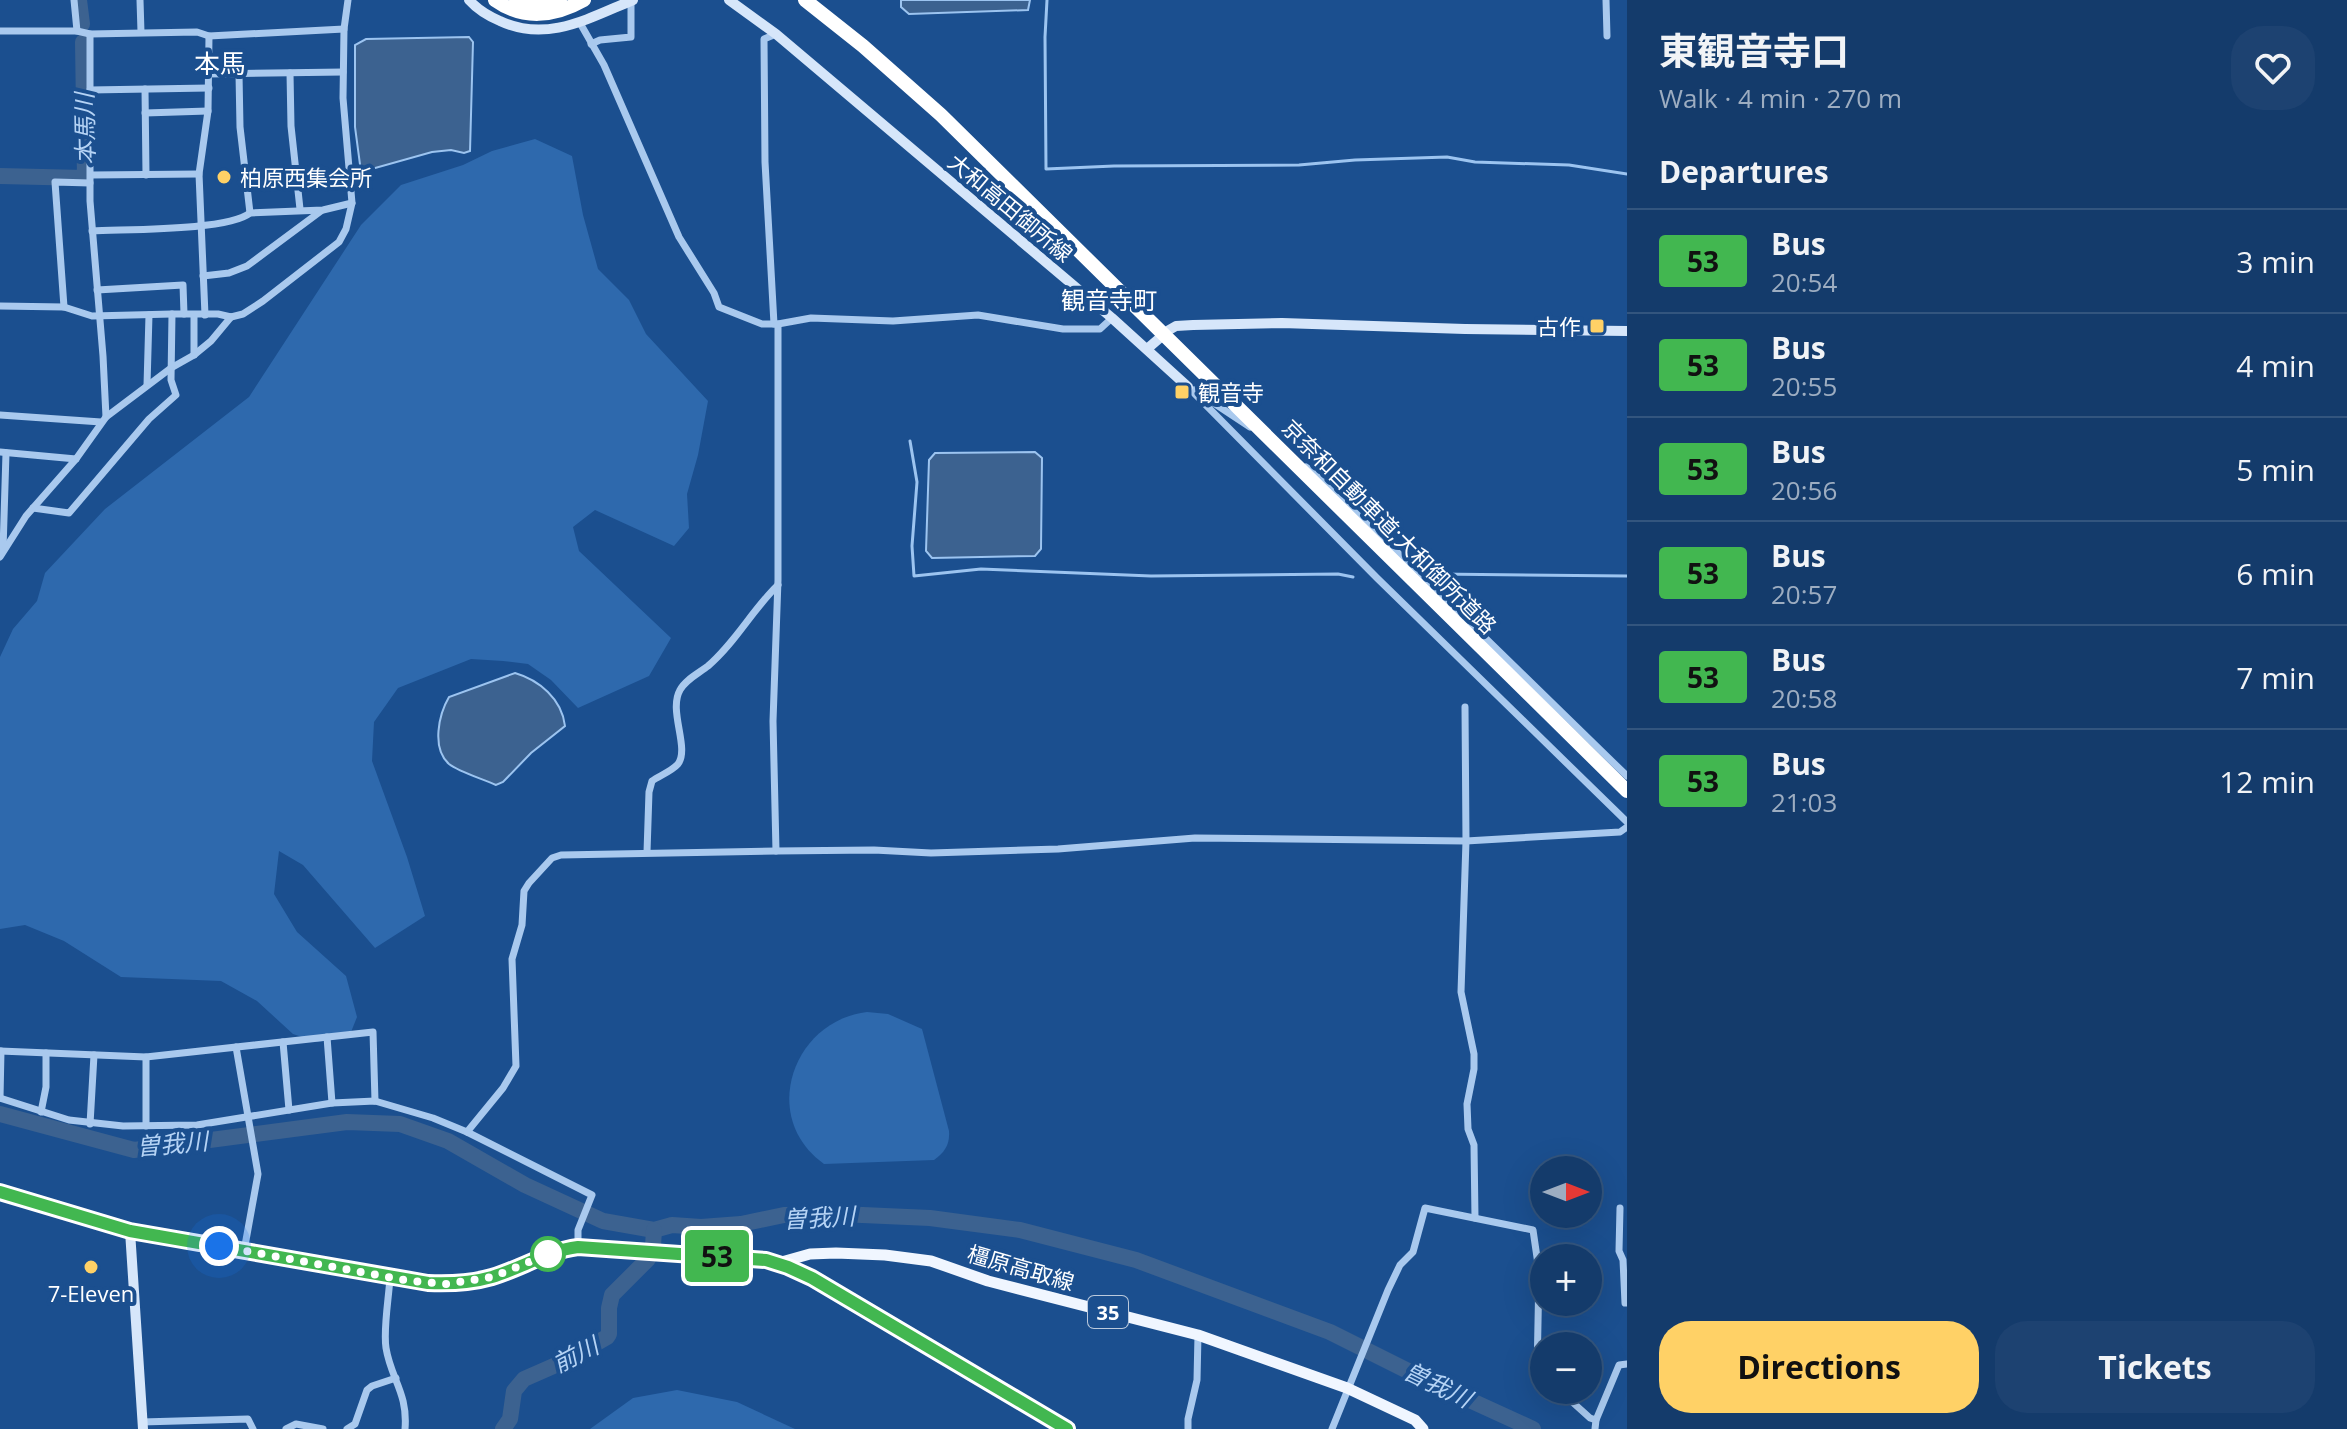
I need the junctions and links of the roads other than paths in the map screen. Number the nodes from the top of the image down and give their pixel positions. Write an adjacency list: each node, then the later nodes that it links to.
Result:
1 (74, 0): 17 (street)
2 (140, 0): 16 (street)
3 (348, 0): 14 (street)
4 (469, 0): 13 (main road)
5 (495, 0): 8 (highway)
6 (516, 0): 7 (highway)
7 (560, 0)
8 (584, 0)
9 (632, 0): 13 (main road); 21 (street)
10 (729, 0): 18 (main road, 大和高田御所線)
11 (805, 0): 68 (highway, 京奈和自動車道;大和御所道路, bridge)
12 (1606, 0): 20 (street)
13 (580, 23): 21 (street)
14 (344, 29): 19 (street); 22 (street)
15 (0, 31): 17 (street)
16 (141, 32): 17 (street); 19 (street)
17 (83, 33): 28 (street)
18 (776, 34): 51 (main road, 大和高田御所線); 52 (street)
19 (209, 36): 24 (street)
20 (1607, 36)
21 (591, 44): 52 (street)
22 (343, 72): 23 (street); 34 (street)
23 (290, 73): 25 (street); 35 (street)
24 (209, 74): 25 (street); 26 (street)
25 (239, 74): 37 (street)
26 (209, 88): 27 (street); 29 (street)
27 (145, 89): 28 (street); 30 (street)
28 (90, 90): 33 (street)
29 (208, 111): 30 (street); 31 (street)
30 (145, 113): 32 (street)
31 (199, 174): 32 (street); 38 (street)
32 (146, 175): 33 (street)
33 (90, 179): 39 (street); 43 (street)
34 (352, 203): 36 (street); 50 (street)
35 (300, 209): 36 (street); 37 (street)
36 (323, 210): 40 (street)
37 (250, 213): 38 (street)
38 (201, 226): 39 (street); 40 (street)
39 (92, 231): 41 (street)
40 (203, 276): 48 (street)
41 (97, 290): 45 (street); 49 (street)
42 (0, 306): 43 (street)
43 (64, 307): 49 (street)
44 (172, 314): 45 (street); 46 (street); 56 (street)
45 (184, 314): 47 (street)
46 (149, 315): 49 (street); 57 (street)
47 (194, 315): 48 (street); 55 (street)
48 (205, 315): 50 (street)
49 (99, 316): 60 (street)
50 (231, 317): 55 (street)
51 (1112, 318): 52 (street); 54 (main road, 大和高田御所線)
52 (776, 324): 65 (street)
53 (1627, 331): 54 (main road)
54 (1147, 349): 58 (main road, 大和高田御所線)
55 (194, 355): 56 (street)
56 (171, 368): 57 (street); 63 (street)
57 (147, 385): 60 (street)
58 (1188, 387): 67 (street); 69 (street)
59 (0, 415): 60 (street)
60 (104, 420): 62 (street)
61 (3, 452): 62 (street); 64 (street)
62 (76, 459): 63 (street)
63 (33, 508): 64 (street)
64 (1, 555)
65 (778, 585): 71 (street); 72 (street)
66 (1465, 707): 70 (street)
67 (1627, 776)
68 (1627, 791)
69 (1627, 824): 70 (street)
70 (1466, 841): 71 (street); 91 (street)
71 (776, 851): 72 (street)
72 (647, 852): 88 (street)
73 (327, 1037): 74 (street); 81 (street); 82 (street)
74 (283, 1042): 75 (street); 83 (street)
75 (236, 1047): 79 (street); 85 (street)
76 (0, 1051): 77 (street); 80 (street)
77 (46, 1053): 78 (street); 84 (street)
78 (94, 1055): 79 (street); 86 (street)
79 (146, 1057): 87 (street)
80 (0, 1098): 84 (street)
81 (375, 1101): 82 (street); 88 (street)
82 (332, 1103): 83 (street)
83 (289, 1110): 85 (street)
84 (41, 1112): 86 (street)
85 (248, 1118): 87 (street); 94 (street)
86 (90, 1124): 87 (street)
87 (146, 1126)
88 (467, 1132): 93 (street)
89 (0, 1192): 92 (main road, 橿原高取線 / 35)
90 (1620, 1208): 97 (street)
91 (1475, 1218): 98 (street); 102 (street)
92 (130, 1231): 94 (main road, 橿原高取線 / 35); 105 (main road)
93 (578, 1247): 95 (main road, 橿原高取線 / 35); 96 (main road, 橿原高取線 / 35)
94 (244, 1251): 96 (main road, 橿原高取線 / 35)
95 (778, 1263): 99 (main road, 橿原高取線 / 35); 111 (main road, 橿原高取線 / 35)
96 (390, 1277): 101 (street)
97 (1627, 1303)
98 (1538, 1332)
99 (1198, 1335): 102 (main road, 橿原高取線 / 35); 112 (street)
100 (1627, 1364): 104 (street)
101 (396, 1378): 109 (street); 110 (street)
102 (1347, 1388): 113 (street); 114 (main road, 橿原高取線 / 35)
103 (1574, 1404): 104 (street)
104 (1596, 1425)
105 (143, 1426): 106 (street)
106 (253, 1429)
107 (286, 1429): 108 (street)
108 (323, 1429)
109 (347, 1429)
110 (405, 1429)
111 (1067, 1429)
112 (1188, 1429)
113 (1332, 1429)
114 (1423, 1429)

